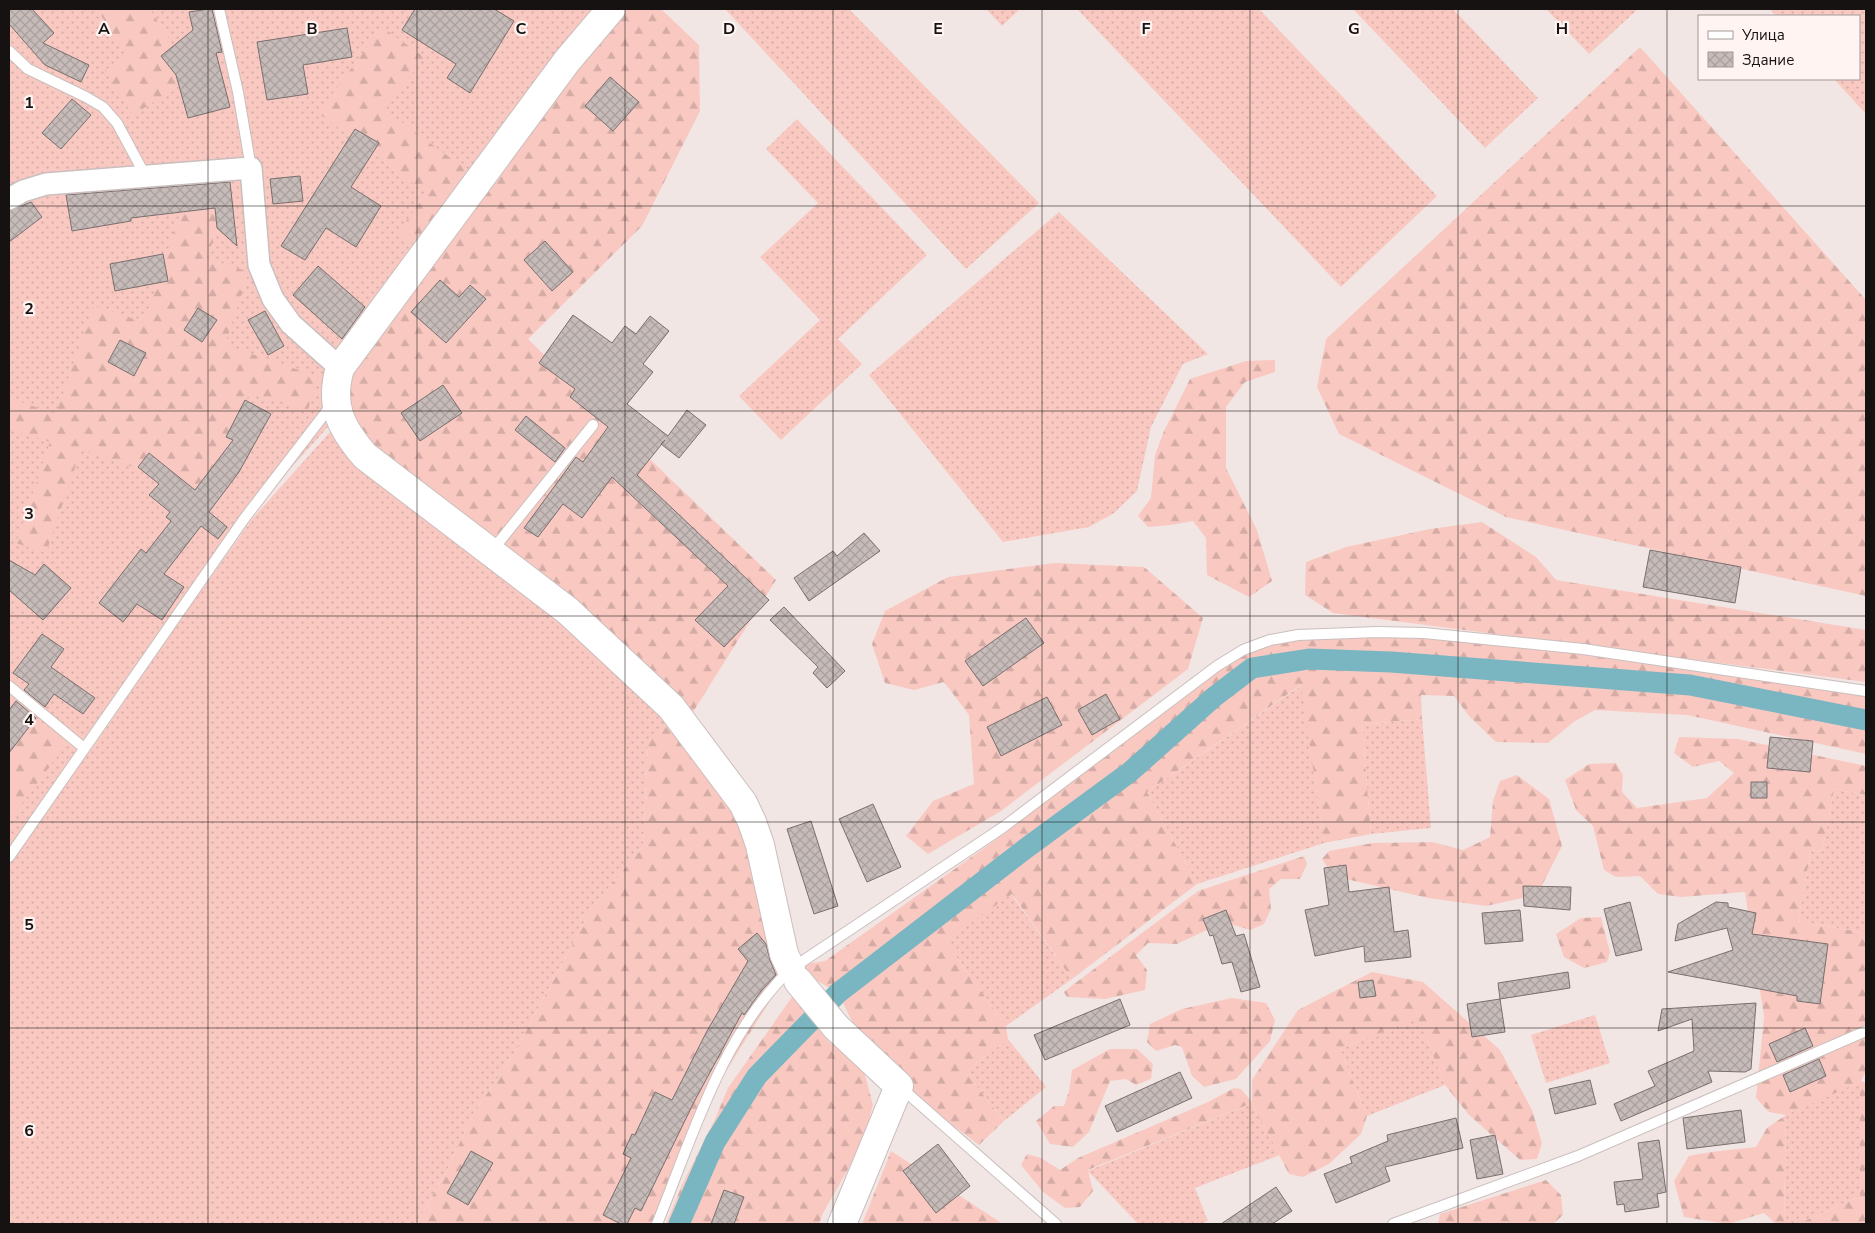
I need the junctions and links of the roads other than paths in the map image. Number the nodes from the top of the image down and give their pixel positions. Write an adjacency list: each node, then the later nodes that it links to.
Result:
1 (219, 9): 4 (lane)
2 (611, 9): 7 (street)
3 (9, 51): 5 (lane)
4 (251, 168): 5 (street); 7 (street)
5 (145, 175): 6 (street)
6 (9, 199)
7 (340, 368): 8 (street)
8 (335, 400): 10 (street); 13 (lane)
9 (593, 425): 10 (lane)
10 (491, 552): 15 (street)
11 (9, 686): 13 (lane)
12 (1866, 690): 15 (lane)
13 (84, 748): 14 (lane)
14 (9, 857)
15 (794, 975): 17 (street); 18 (lane)
16 (1866, 1031): 21 (lane)
17 (899, 1086): 19 (street); 20 (lane)
18 (657, 1224)
19 (842, 1224)
20 (1056, 1224)
21 (1393, 1224)

